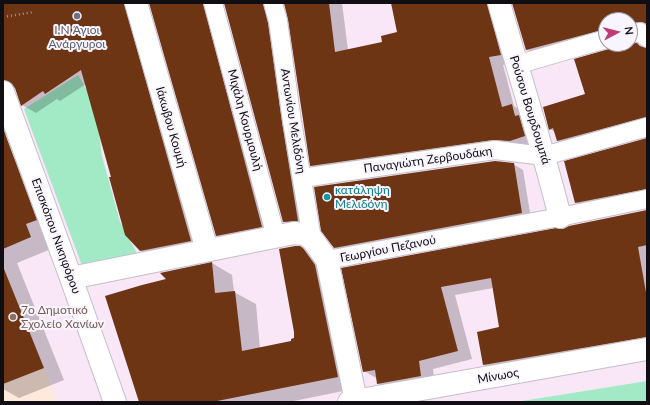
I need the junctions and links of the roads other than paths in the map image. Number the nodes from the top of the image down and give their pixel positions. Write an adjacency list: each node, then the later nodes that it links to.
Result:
1 (136, 3): 17 (street, Ιάκωβου Κουμή)
2 (213, 3): 15 (lane, Μιχάλη Κουρμουλή)
3 (273, 3): 12 (lane, Αντωνίου Μελιδόνη)
4 (499, 3): 8 (street, Ρούσου Βουρδουμπά)
5 (638, 32): 6 (lane)
6 (647, 38)
7 (598, 41): 8 (lane)
8 (516, 65): 11 (street, Ρούσου Βουρδουμπά)
9 (3, 92): 19 (street, Επισκόπου Νικηφόρου)
10 (647, 127): 11 (lane, Παναγιώτη Ζερβουδάκη)
11 (544, 156): 12 (lane, Παναγιώτη Ζερβουδάκη); 14 (street, Ρούσου Βουρδουμπά)
12 (302, 178): 16 (lane, Αντωνίου Μελιδόνη)
13 (647, 199): 14 (lane, Γεωργίου Πεζανού)
14 (560, 217): 18 (lane, Γεωργίου Πεζανού)
15 (276, 237): 16 (street); 17 (street)
16 (312, 239): 18 (street, Γεωργίου Πεζανού)
17 (207, 250): 19 (street)
18 (327, 260): 21 (street)
19 (71, 278): 22 (street, Επισκόπου Νικηφόρου)
20 (647, 349): 21 (street, Μίνωος)
21 (352, 401)
22 (115, 402)

